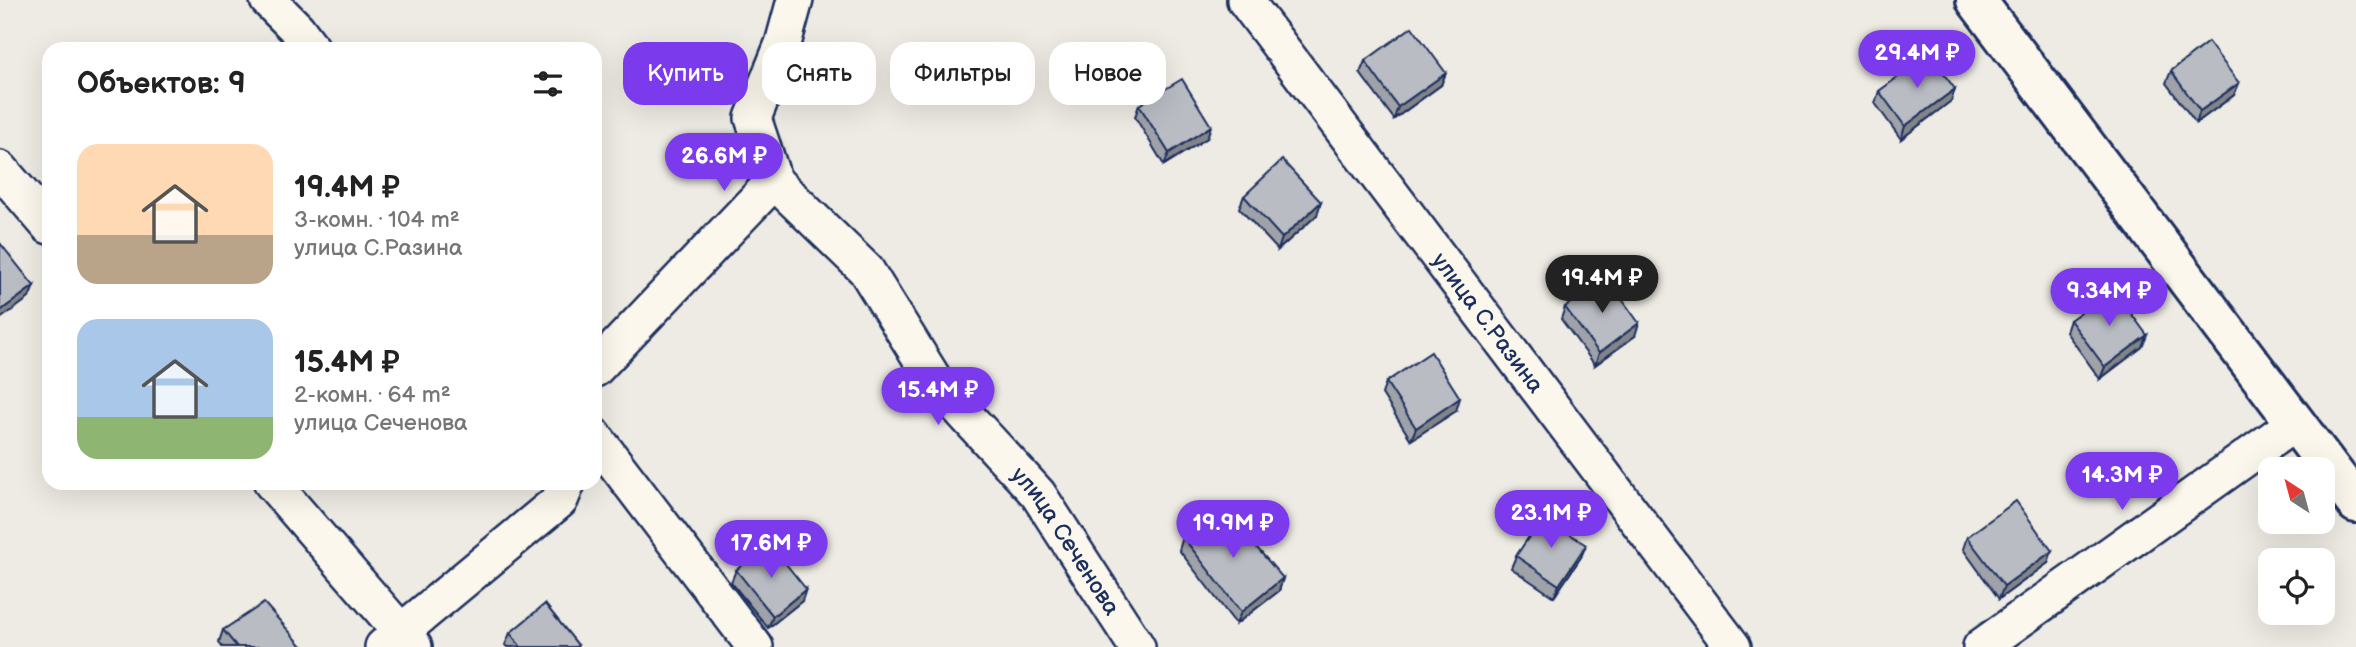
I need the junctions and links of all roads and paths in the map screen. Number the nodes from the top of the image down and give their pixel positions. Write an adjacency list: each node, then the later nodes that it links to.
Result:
1 (268, 0): 5 (street)
2 (794, 0): 7 (street)
3 (1245, 0): 18 (street, улица С.Разина)
4 (1976, 0): 10 (main road)
5 (307, 42)
6 (0, 169): 8 (street)
7 (774, 181): 9 (street); 17 (street, улица Сеченова)
8 (42, 218)
9 (602, 362)
10 (2295, 423): 14 (main road); 19 (street)
11 (602, 446): 16 (street)
12 (278, 490): 15 (street)
13 (564, 490): 15 (street)
14 (2356, 503)
15 (400, 642)
16 (755, 647)
17 (1138, 647)
18 (1733, 647)
19 (1981, 647)

